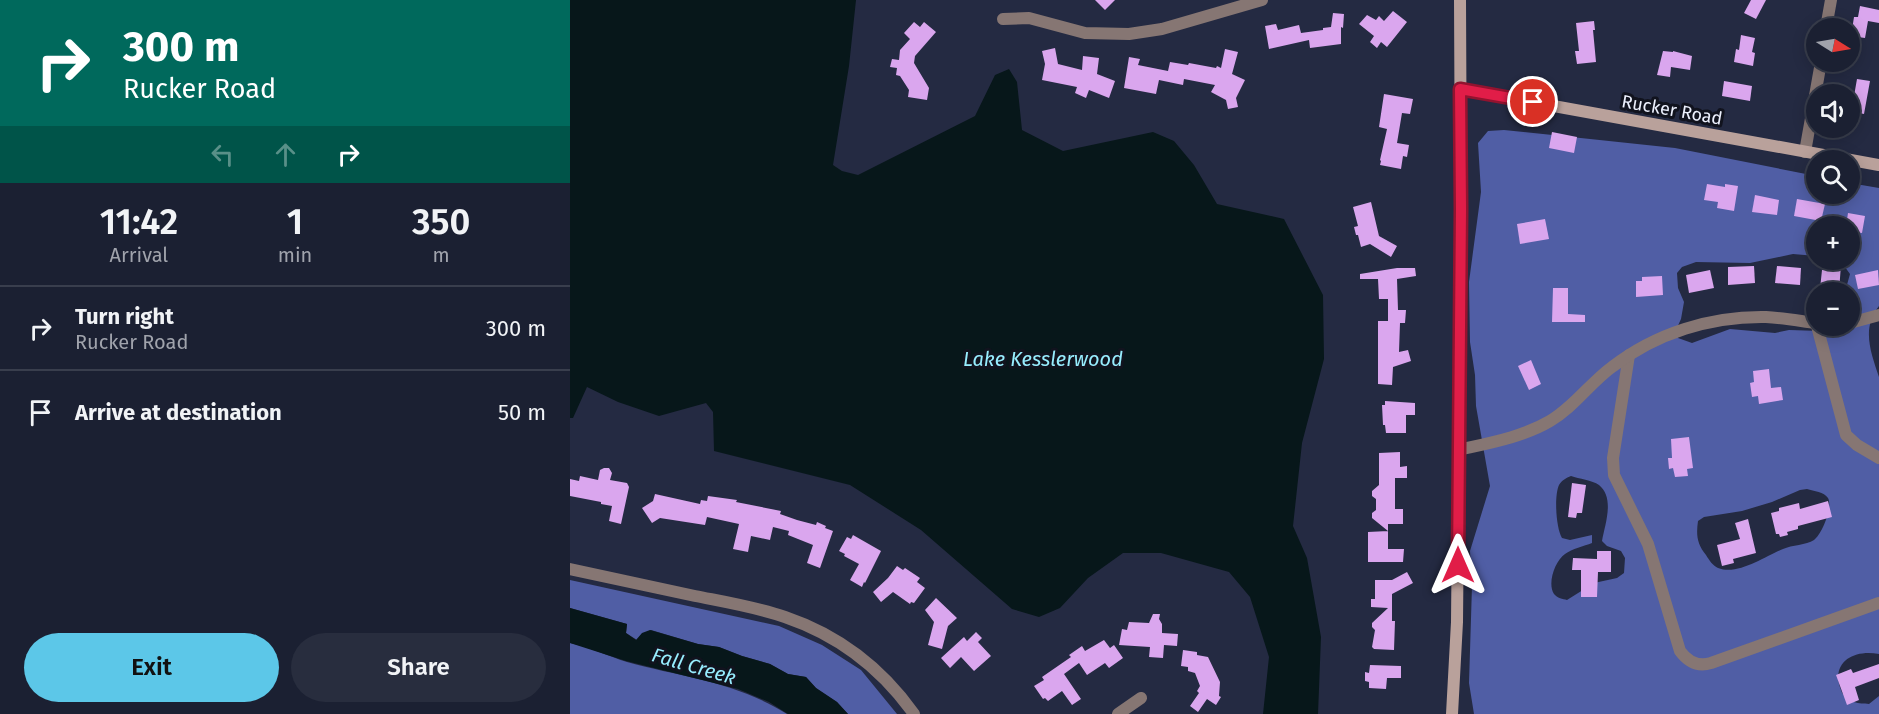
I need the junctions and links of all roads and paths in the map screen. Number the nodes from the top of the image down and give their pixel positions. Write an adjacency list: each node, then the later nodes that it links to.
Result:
1 (1262, 0): 5 (street)
2 (1460, 0): 7 (main road)
3 (1831, 0): 4 (street)
4 (1828, 18)
5 (1003, 19)
6 (1819, 72): 8 (street)
7 (1460, 89): 8 (main road, Rucker Road); 15 (main road)
8 (1805, 152): 9 (main road, Rucker Road)
9 (1879, 165)
10 (1879, 315): 11 (street)
11 (1860, 320)
12 (1806, 322): 14 (street)
13 (1820, 336): 16 (street)
14 (1629, 355): 15 (street); 18 (street)
15 (1458, 450): 22 (main road)
16 (1879, 458)
17 (570, 569): 20 (street)
18 (1879, 603)
19 (1141, 698): 21 (street)
20 (915, 714)
21 (1118, 714)
22 (1452, 714)

